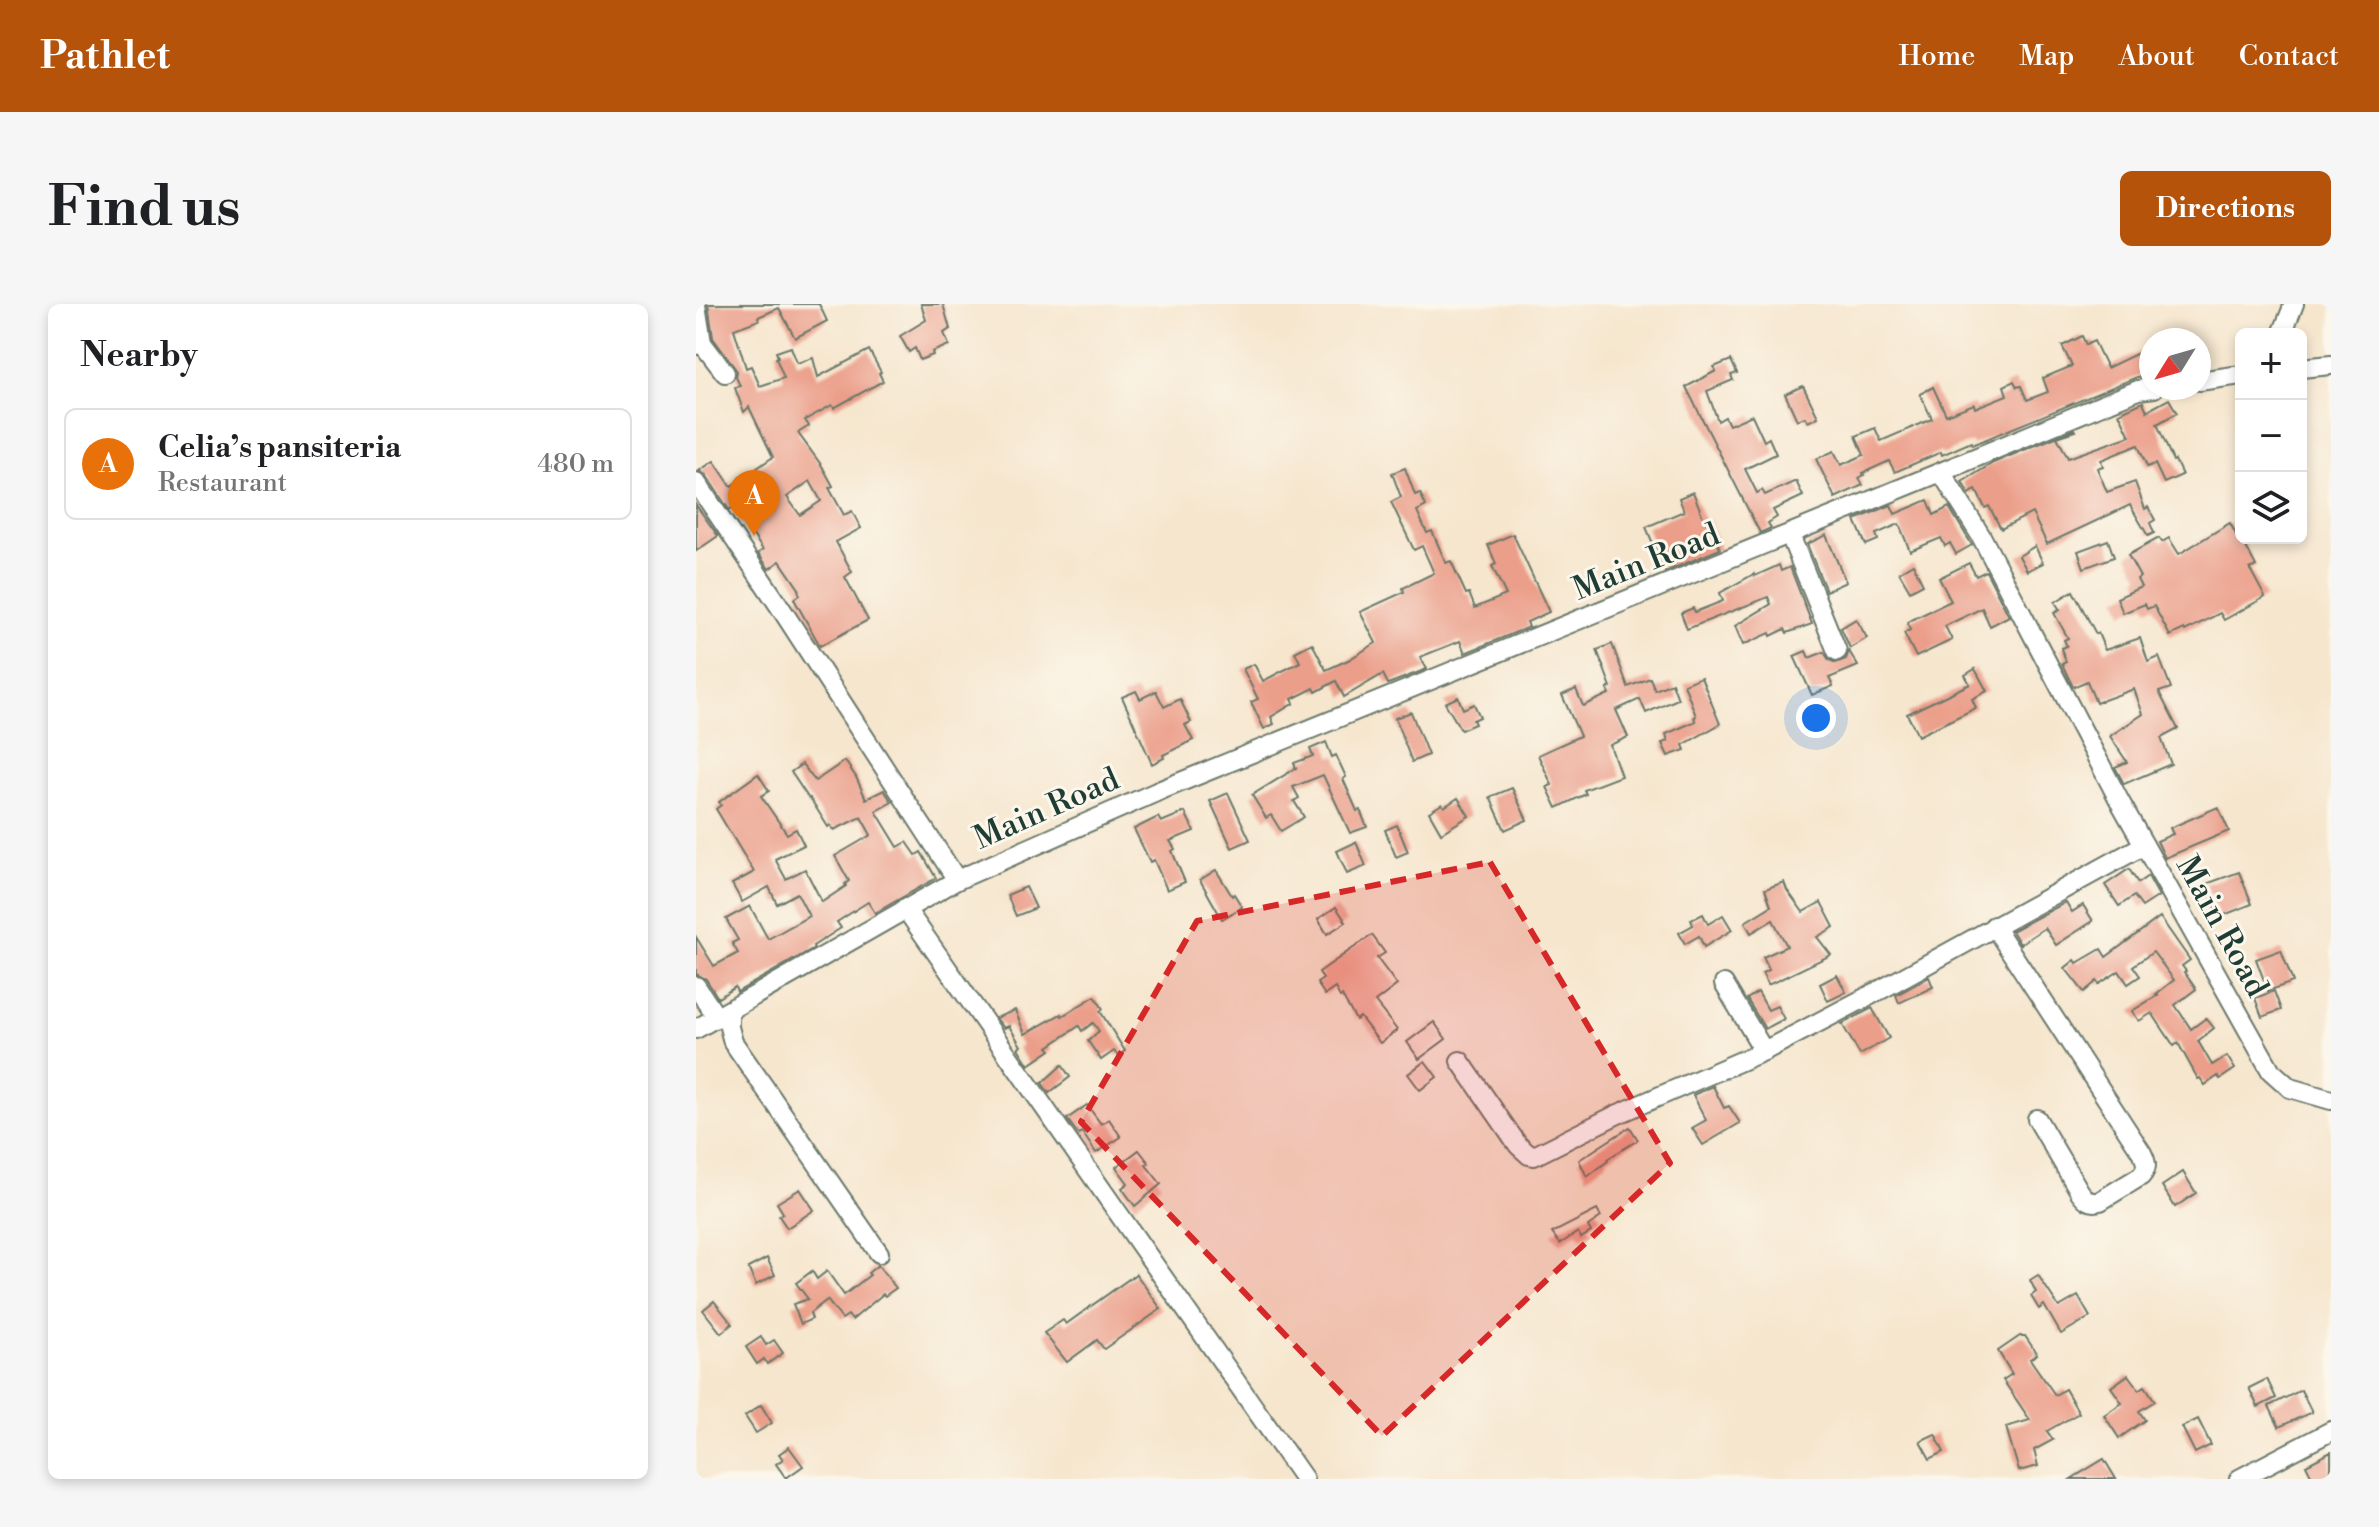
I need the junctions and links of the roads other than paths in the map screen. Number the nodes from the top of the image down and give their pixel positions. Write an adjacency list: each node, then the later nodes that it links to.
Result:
1 (2294, 304): 3 (street)
2 (696, 305): 4 (street)
3 (2284, 328)
4 (699, 344): 7 (street)
5 (2331, 365): 6 (street)
6 (2307, 367)
7 (725, 373)
8 (2235, 376): 9 (street)
9 (2211, 379)
10 (2139, 390): 11 (street)
11 (1941, 472): 13 (street, Main Road); 15 (street, Main Road)
12 (696, 482): 16 (street)
13 (1790, 535): 14 (street); 16 (street, Main Road)
14 (1837, 651)
15 (2144, 845): 18 (street); 25 (street, Main Road)
16 (957, 880): 17 (street, Main Road)
17 (905, 908): 21 (street, Main Road); 29 (street)
18 (1994, 926): 23 (street); 26 (street)
19 (1724, 984): 23 (street)
20 (696, 986): 21 (street)
21 (723, 1015): 22 (street, Main Road); 27 (street)
22 (696, 1029)
23 (1764, 1051): 24 (street)
24 (1460, 1061)
25 (2331, 1100)
26 (2037, 1119)
27 (879, 1253)
28 (2331, 1431): 30 (street)
29 (1304, 1479)
30 (2239, 1479)

